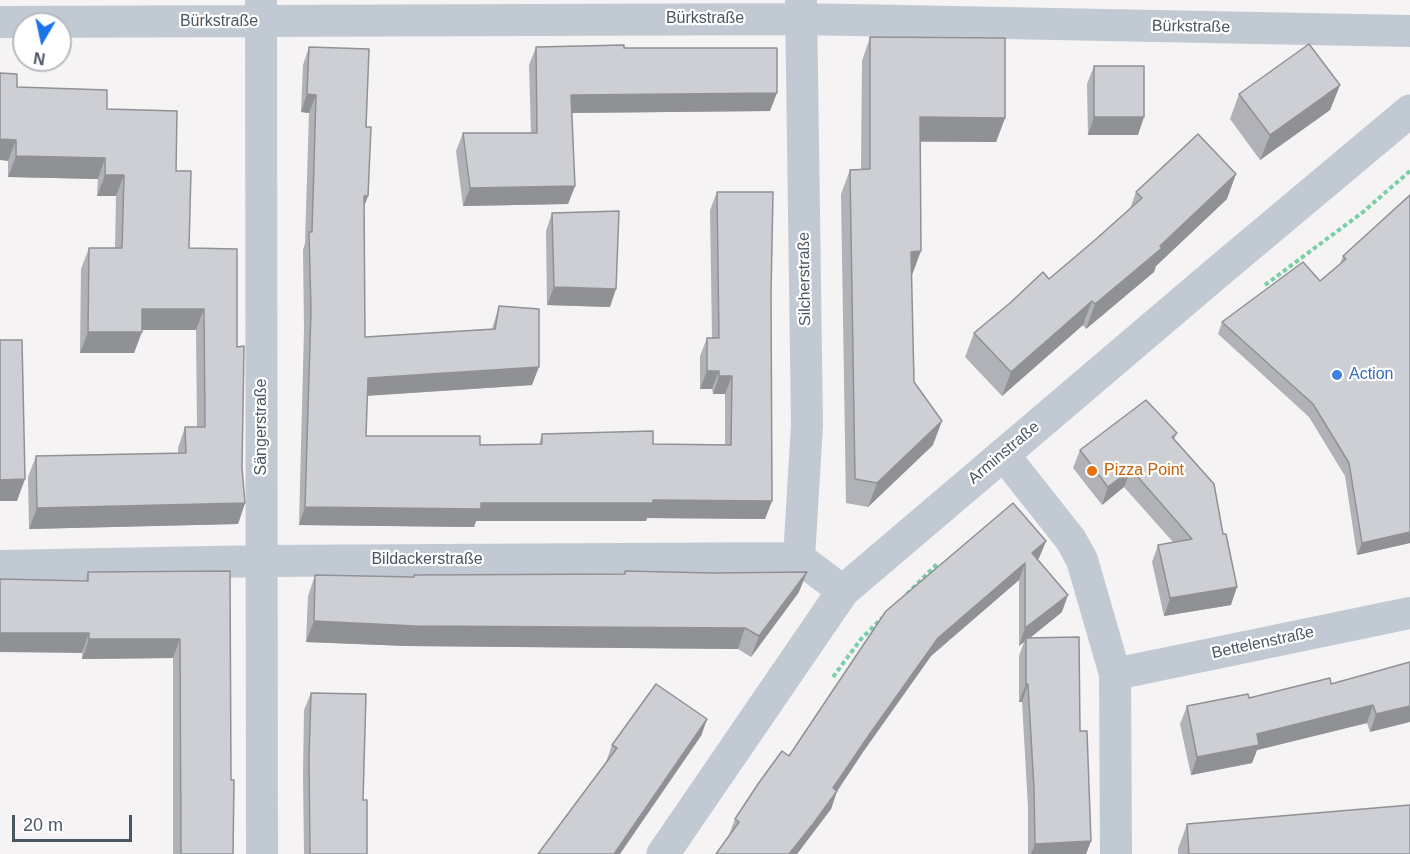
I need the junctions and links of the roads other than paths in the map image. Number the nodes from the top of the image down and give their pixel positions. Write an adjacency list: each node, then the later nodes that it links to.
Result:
1 (801, 9): 2 (street, Bürkstraße); 4 (street, Bürkstraße); 7 (street, Silcherstraße)
2 (261, 11): 3 (street, Bürkstraße); 8 (street, Sängerstraße)
3 (0, 22)
4 (1410, 31)
5 (1410, 111): 6 (street, Arminstraße)
6 (1003, 454): 10 (street, Arminstraße); 12 (street)
7 (799, 558): 8 (street, Bildackerstraße); 10 (street)
8 (262, 561): 9 (street, Bildackerstraße); 13 (street, Sängerstraße)
9 (0, 566)
10 (843, 591): 14 (street, Arminstraße)
11 (1410, 613): 12 (street, Bettelenstraße)
12 (1115, 674): 15 (street)
13 (262, 854)
14 (663, 854)
15 (1116, 854)

